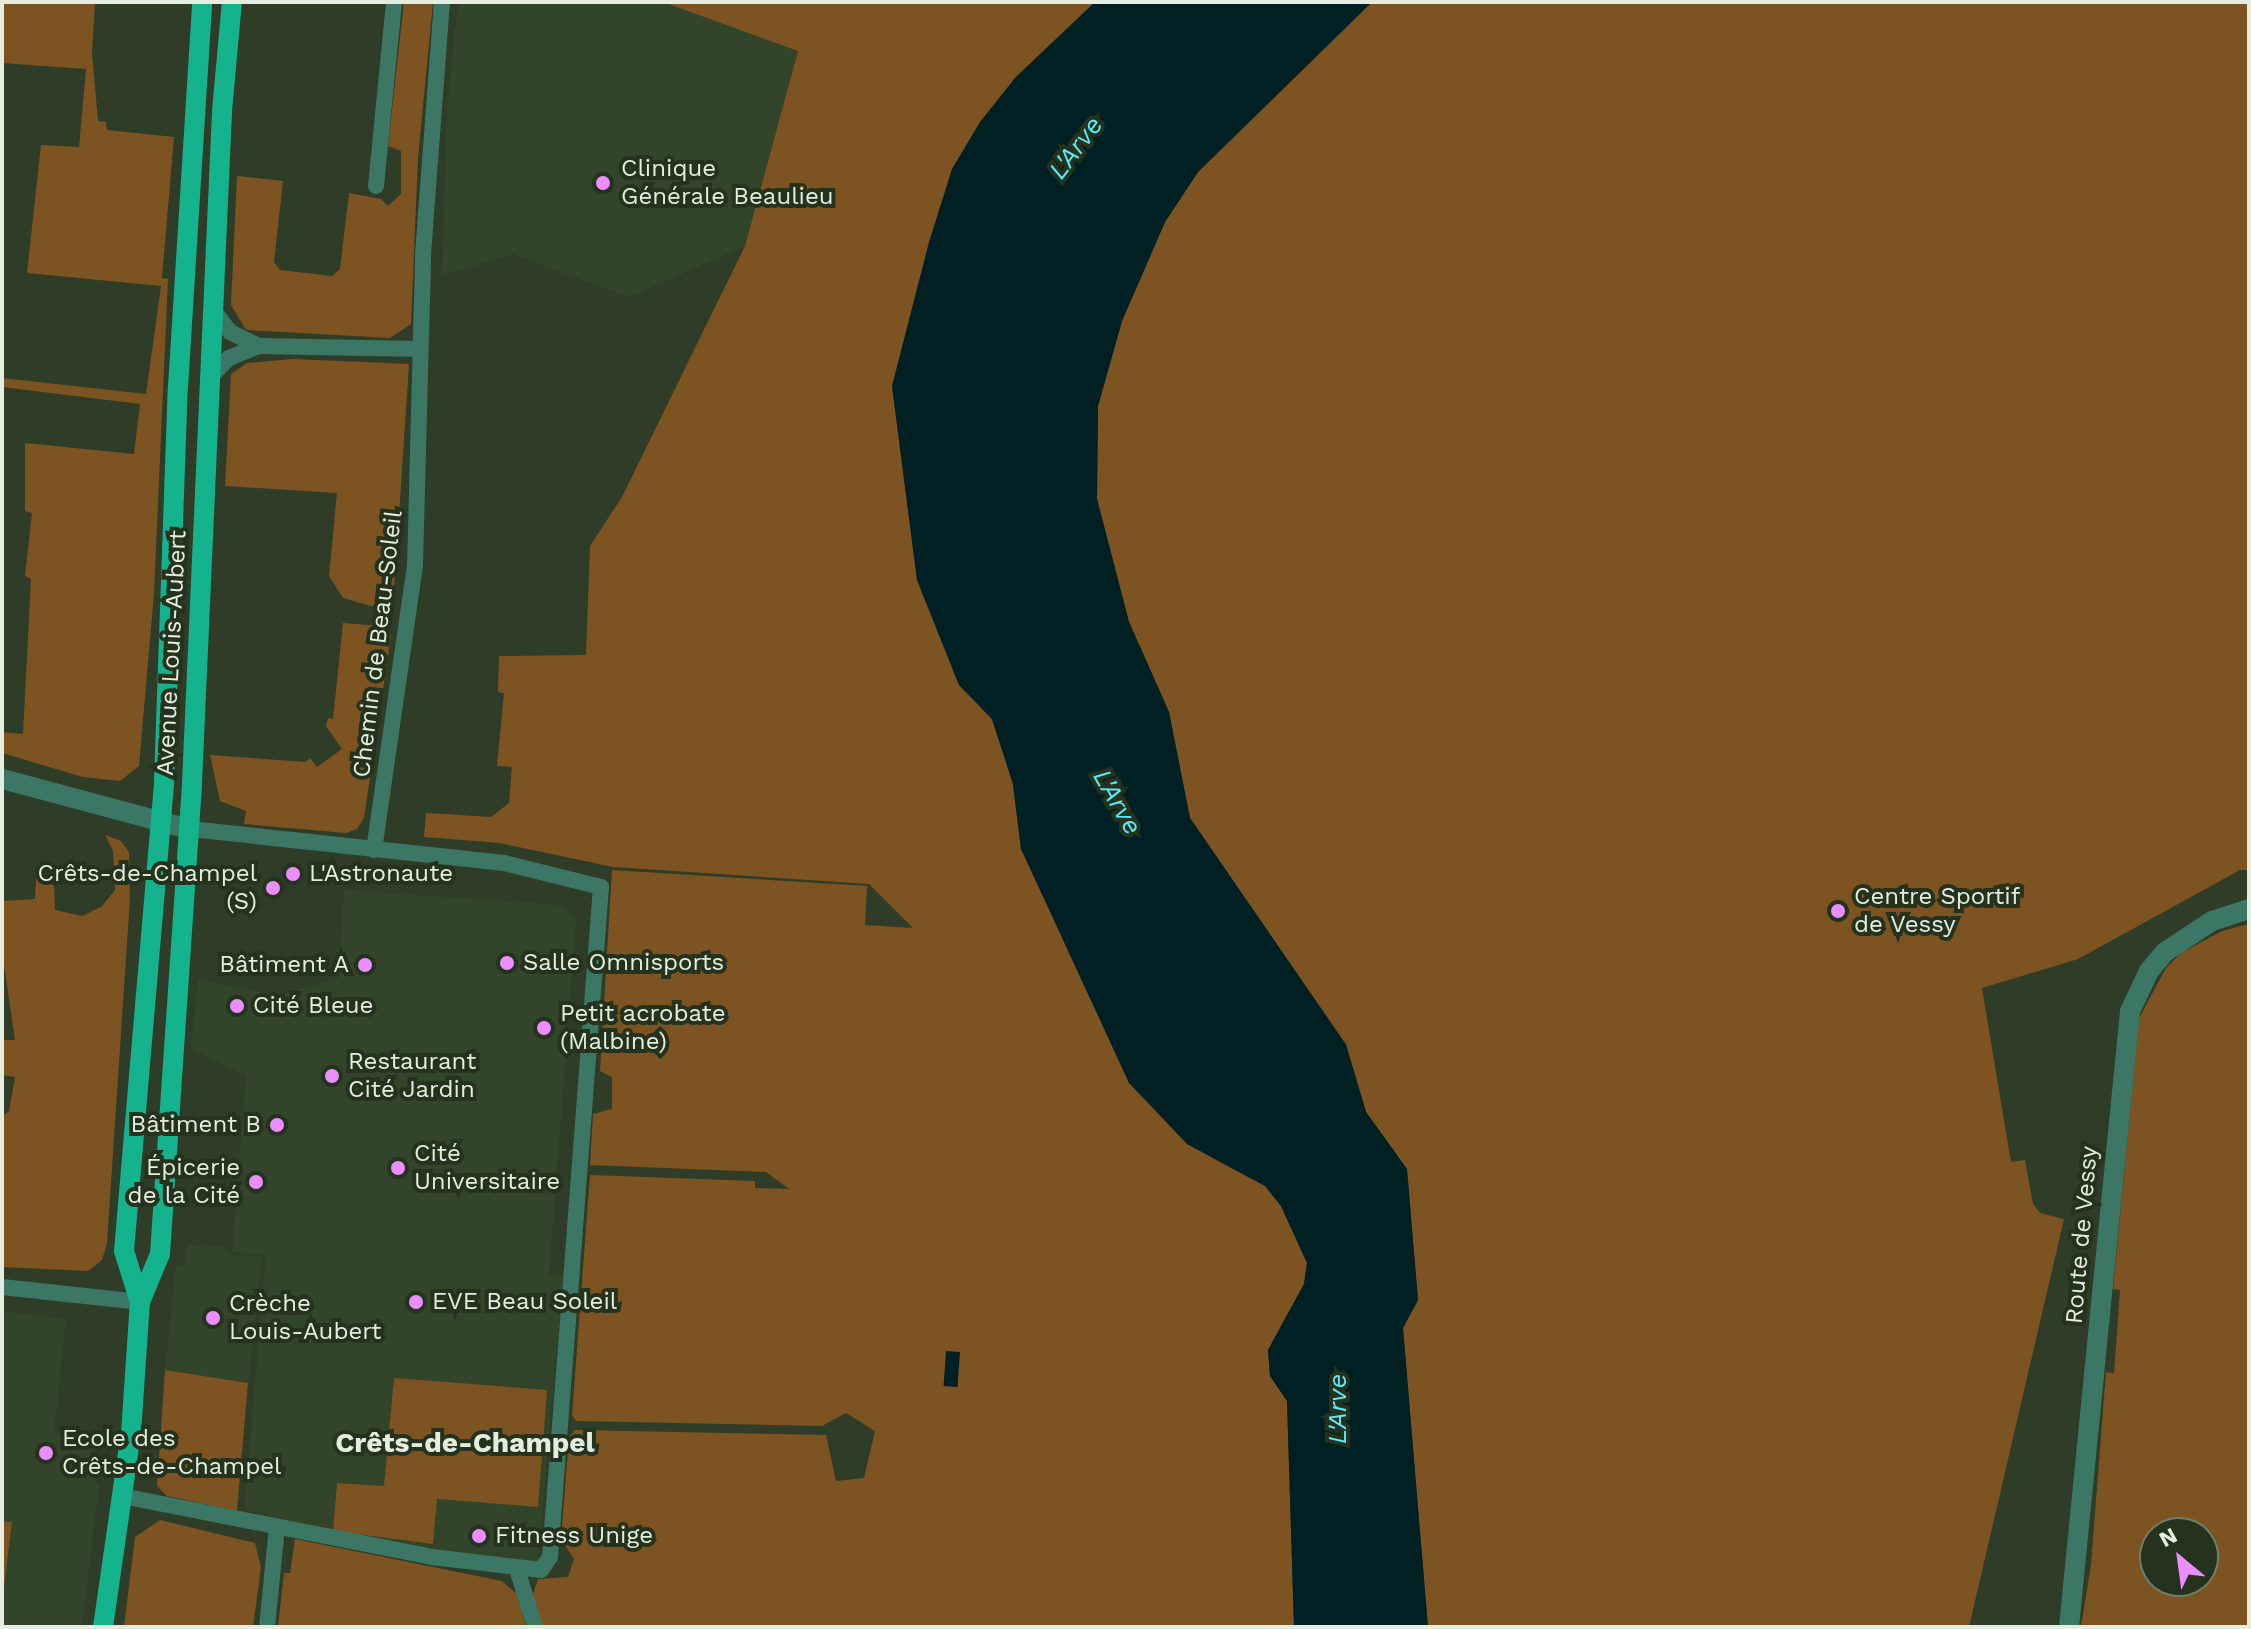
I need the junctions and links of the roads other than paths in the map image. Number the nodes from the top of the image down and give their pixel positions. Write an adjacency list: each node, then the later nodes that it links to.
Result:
1 (202, 2): 11 (main road, Avenue Louis-Aubert)
2 (232, 2): 6 (main road, Avenue Louis-Aubert)
3 (394, 2): 5 (street)
4 (442, 2): 8 (street, Chemin de Beau-Soleil)
5 (376, 186)
6 (213, 310): 7 (street); 9 (main road, Avenue Louis-Aubert)
7 (259, 346): 8 (street); 9 (street)
8 (419, 349): 13 (street, Chemin de Beau-Soleil)
9 (212, 375): 12 (main road, Avenue Louis-Aubert)
10 (2, 779): 11 (street)
11 (160, 822): 12 (street); 16 (main road, Avenue Louis-Aubert)
12 (189, 829): 13 (street); 16 (main road, Avenue Louis-Aubert)
13 (374, 850): 19 (street)
14 (2249, 909): 23 (street, Route de Vessy)
15 (2, 1287): 16 (street)
16 (140, 1302): 17 (main road, Avenue Louis-Aubert)
17 (122, 1496): 18 (street); 20 (main road, Avenue Louis-Aubert)
18 (277, 1526): 19 (street); 21 (street)
19 (517, 1569): 22 (street)
20 (103, 1627)
21 (267, 1627)
22 (535, 1627)
23 (2069, 1627)

